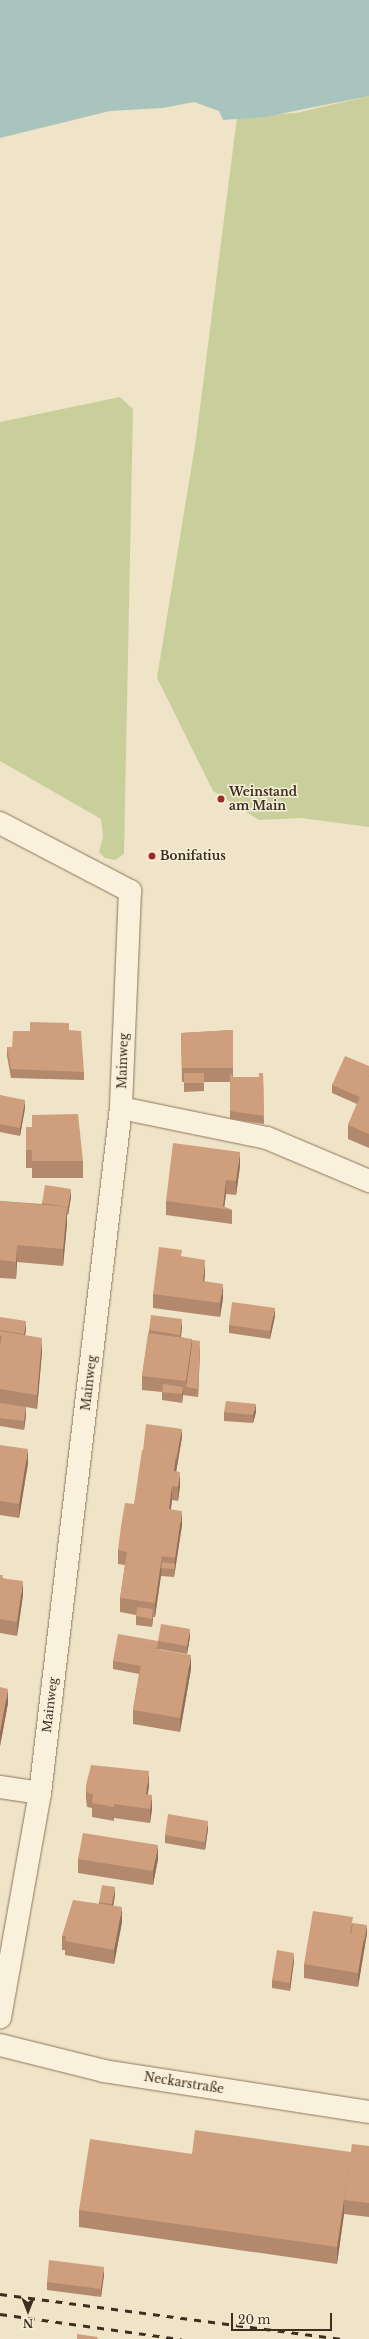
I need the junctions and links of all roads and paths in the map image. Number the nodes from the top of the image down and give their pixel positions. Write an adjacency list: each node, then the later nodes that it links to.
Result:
1 (0, 823): 2 (street, Mainweg)
2 (121, 1108): 3 (street); 5 (street, Mainweg)
3 (369, 1181)
4 (0, 1787): 5 (street)
5 (40, 1793): 6 (street, Mainweg)
6 (0, 2017)
7 (0, 2045): 8 (street, Neckarstraße)
8 (369, 2112)

